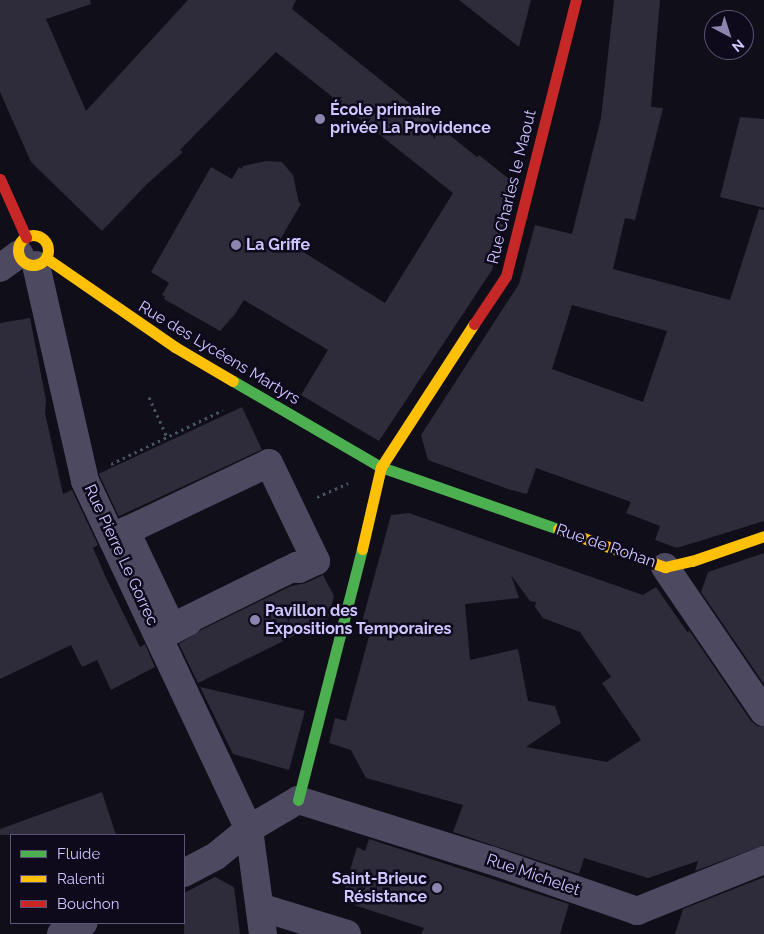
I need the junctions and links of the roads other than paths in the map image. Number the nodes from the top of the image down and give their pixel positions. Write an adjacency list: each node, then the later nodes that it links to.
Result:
1 (576, 0): 4 (street, Rue Charles le Maout)
2 (0, 179): 3 (street)
3 (25, 256): 4 (street, Rue des Lycéens Martyrs); 10 (street, Rue Pierre Le Gorrec)
4 (381, 467): 7 (street, Rue de Rohan); 9 (street)
5 (292, 510): 5 (street)
6 (764, 536): 7 (street)
7 (665, 567): 8 (street, Rue de Rohan)
8 (764, 712)
9 (298, 800): 10 (street); 14 (street, Rue Michelet)
10 (249, 829): 12 (street); 13 (street, Rue Pierre Le Gorrec)
11 (764, 860): 14 (street, Rue Michelet)
12 (185, 872)
13 (260, 906): 17 (street, Rue Pierre Le Gorrec); 18 (street)
14 (633, 922)
15 (82, 924): 16 (street)
16 (61, 934)
17 (263, 934)
18 (347, 934)

